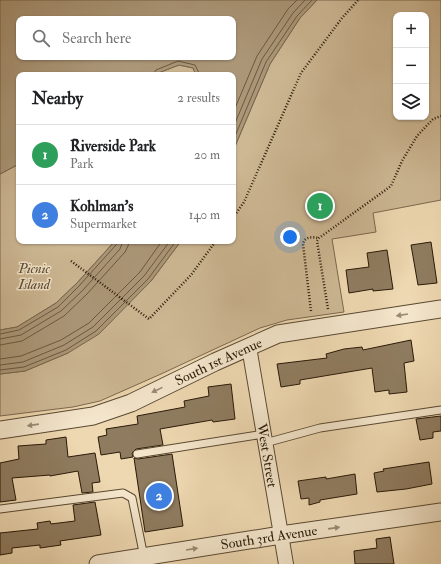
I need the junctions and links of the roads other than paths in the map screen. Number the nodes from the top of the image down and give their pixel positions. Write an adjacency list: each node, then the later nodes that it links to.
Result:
1 (441, 309): 2 (street, South 1st Avenue, one-way to 2)
2 (249, 347): 4 (street, South 1st Avenue, one-way to 4); 5 (street, West Street)
3 (441, 410): 5 (lane)
4 (0, 430)
5 (265, 438): 6 (lane); 9 (street, West Street)
6 (137, 454)
7 (0, 509): 10 (lane)
8 (441, 512): 9 (street, South 3rd Avenue, one-way to 8)
9 (281, 535): 10 (street, South 3rd Avenue, one-way to 9); 12 (street, West Street)
10 (144, 557): 11 (street, South 3rd Avenue)
11 (98, 564)
12 (286, 564)

